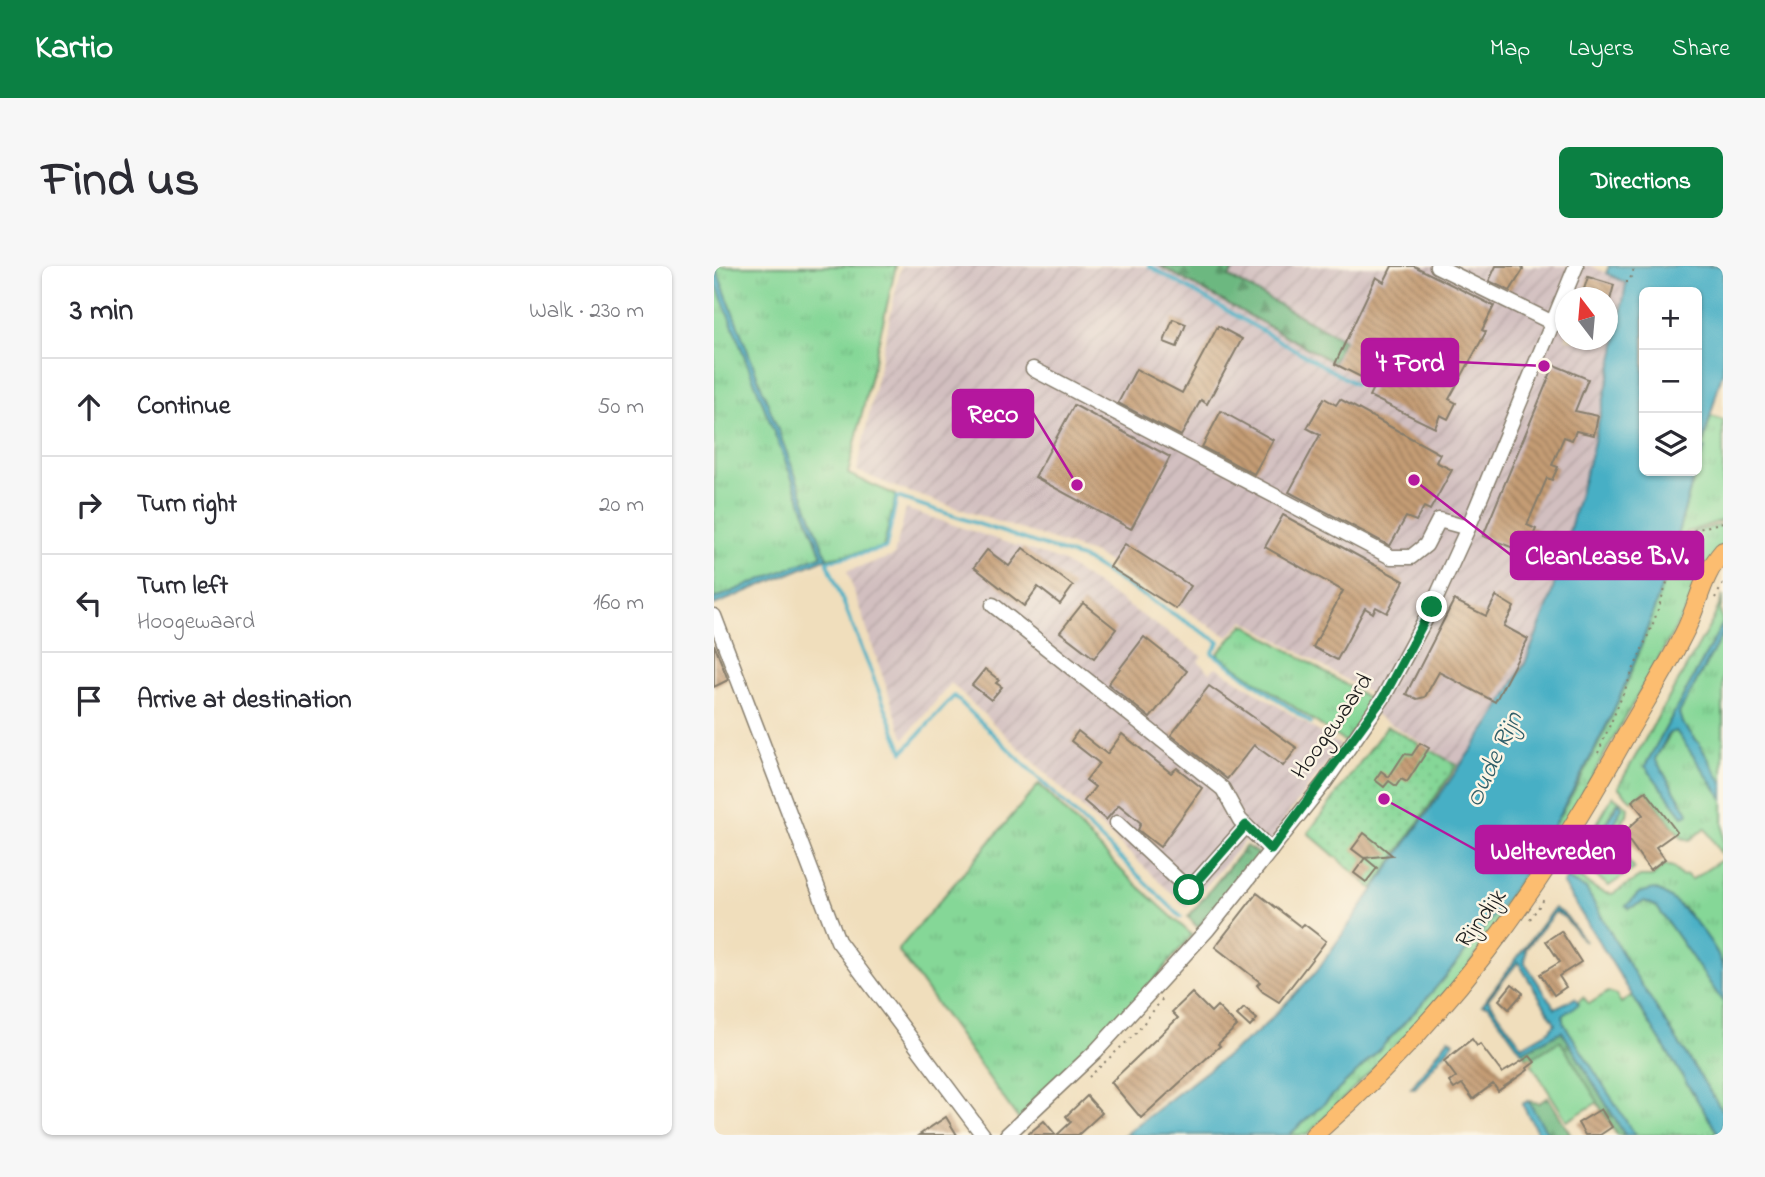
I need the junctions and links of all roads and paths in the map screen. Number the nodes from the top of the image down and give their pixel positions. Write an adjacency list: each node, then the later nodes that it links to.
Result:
1 (1437, 266): 6 (street)
2 (1576, 266): 5 (street, Hoogewaard)
3 (1635, 266): 4 (path)
4 (1626, 282)
5 (1568, 287)
6 (1555, 324): 9 (street, Hoogewaard)
7 (1033, 369): 9 (street)
8 (1723, 522): 13 (path)
9 (1468, 528): 16 (street, Hoogewaard)
10 (1723, 551): 19 (main road, Rijndijk)
11 (993, 606): 15 (street)
12 (714, 616): 17 (street)
13 (1594, 761)
14 (1117, 823): 15 (street)
15 (1246, 825): 16 (street)
16 (1271, 850): 18 (street, Hoogewaard)
17 (983, 1135)
18 (1007, 1135)
19 (1314, 1135)

